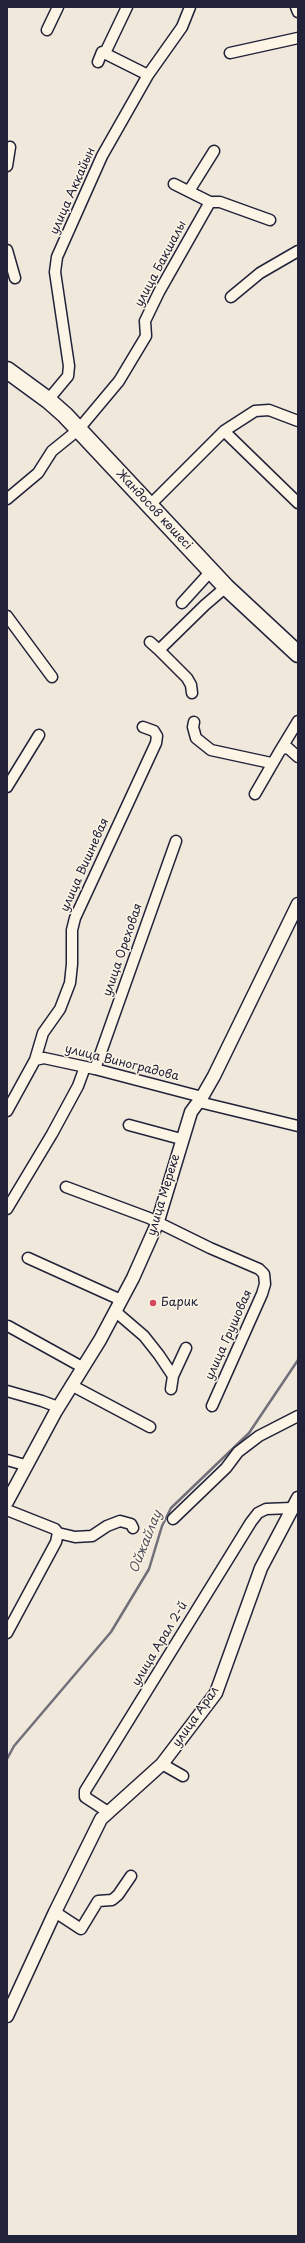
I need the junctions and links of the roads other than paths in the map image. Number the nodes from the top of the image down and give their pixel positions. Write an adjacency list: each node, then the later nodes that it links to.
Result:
1 (58, 7): 6 (street)
2 (127, 7): 8 (street)
3 (190, 7): 11 (street, улица Аккайын)
4 (296, 7): 5 (street)
5 (298, 12)
6 (47, 30)
7 (298, 38): 9 (street)
8 (106, 53): 10 (street); 11 (street)
9 (230, 53)
10 (98, 62)
11 (148, 75): 24 (street, улица Аккайын)
12 (10, 147): 14 (street)
13 (214, 151): 16 (street)
14 (7, 166)
15 (174, 184): 16 (street)
16 (189, 191): 17 (street)
17 (210, 202): 18 (street); 26 (street, улица Бакшалы)
18 (270, 220)
19 (7, 250): 21 (street)
20 (298, 251): 22 (street)
21 (15, 278)
22 (231, 297)
23 (7, 370): 24 (main road, Жандосов көшесі)
24 (48, 400): 26 (main road, Жандосов көшесі)
25 (298, 421): 27 (street)
26 (78, 430): 28 (street, улица Бакшалы); 30 (main road, Жандосов көшесі)
27 (224, 431): 29 (street); 30 (street)
28 (7, 499)
29 (298, 503)
30 (149, 506): 31 (main road, Жандосов көшесі)
31 (211, 571): 32 (main road, Жандосов көшесі); 33 (street)
32 (226, 587): 36 (street); 37 (main road, Жандосов көшесі)
33 (182, 603)
34 (7, 616): 38 (street)
35 (150, 642): 36 (street)
36 (159, 650): 39 (street)
37 (298, 654)
38 (52, 677)
39 (192, 693)
40 (298, 721): 44 (street)
41 (194, 722): 46 (street)
42 (143, 727): 51 (street, улица Вишневая)
43 (39, 735): 47 (street)
44 (285, 746): 45 (street); 46 (street)
45 (298, 757)
46 (271, 764): 48 (street)
47 (7, 786)
48 (255, 794)
49 (176, 841): 52 (street, улица Ореховая)
50 (298, 904): 53 (street, улица Мереке)
51 (35, 1060): 52 (street, улица Виноградова); 54 (street, улица Вишневая)
52 (90, 1068): 53 (street, улица Виноградова); 59 (street, улица Ореховая)
53 (201, 1099): 56 (street, улица Виноградова); 57 (street, улица Мереке)
54 (7, 1111)
55 (129, 1125): 57 (street)
56 (298, 1126)
57 (182, 1139): 60 (street, улица Мереке)
58 (66, 1187): 60 (street, улица Грушовая)
59 (7, 1209)
60 (158, 1224): 62 (street, улица Мереке); 73 (street, улица Грушовая)
61 (28, 1258): 62 (street)
62 (121, 1300): 63 (street, улица Мереке)
63 (116, 1312): 66 (street); 68 (street, улица Мереке)
64 (8, 1326): 68 (street)
65 (186, 1348): 67 (street)
66 (159, 1355): 67 (street); 69 (street)
67 (182, 1357): 69 (street)
68 (82, 1367): 70 (street, улица Мереке)
69 (173, 1376): 71 (street)
70 (71, 1385): 74 (street, улица Мереке); 76 (street)
71 (171, 1389)
72 (7, 1391): 74 (street)
73 (212, 1406)
74 (58, 1407): 78 (street, улица Мереке)
75 (298, 1416): 82 (street)
76 (150, 1427)
77 (7, 1460): 78 (street)
78 (25, 1465): 79 (street, улица Мереке)
79 (7, 1502)
80 (295, 1503): 86 (street, улица Арал); 88 (street, улица Арал 2-й)
81 (7, 1510): 84 (street)
82 (173, 1519)
83 (133, 1528): 84 (street)
84 (57, 1538): 85 (street)
85 (7, 1633)
86 (162, 1764): 87 (street); 88 (street, улица Арал)
87 (183, 1776)
88 (108, 1812): 90 (street, улица Арал)
89 (131, 1876): 90 (street)
90 (55, 1912): 91 (street, улица Арал)
91 (7, 2016)

